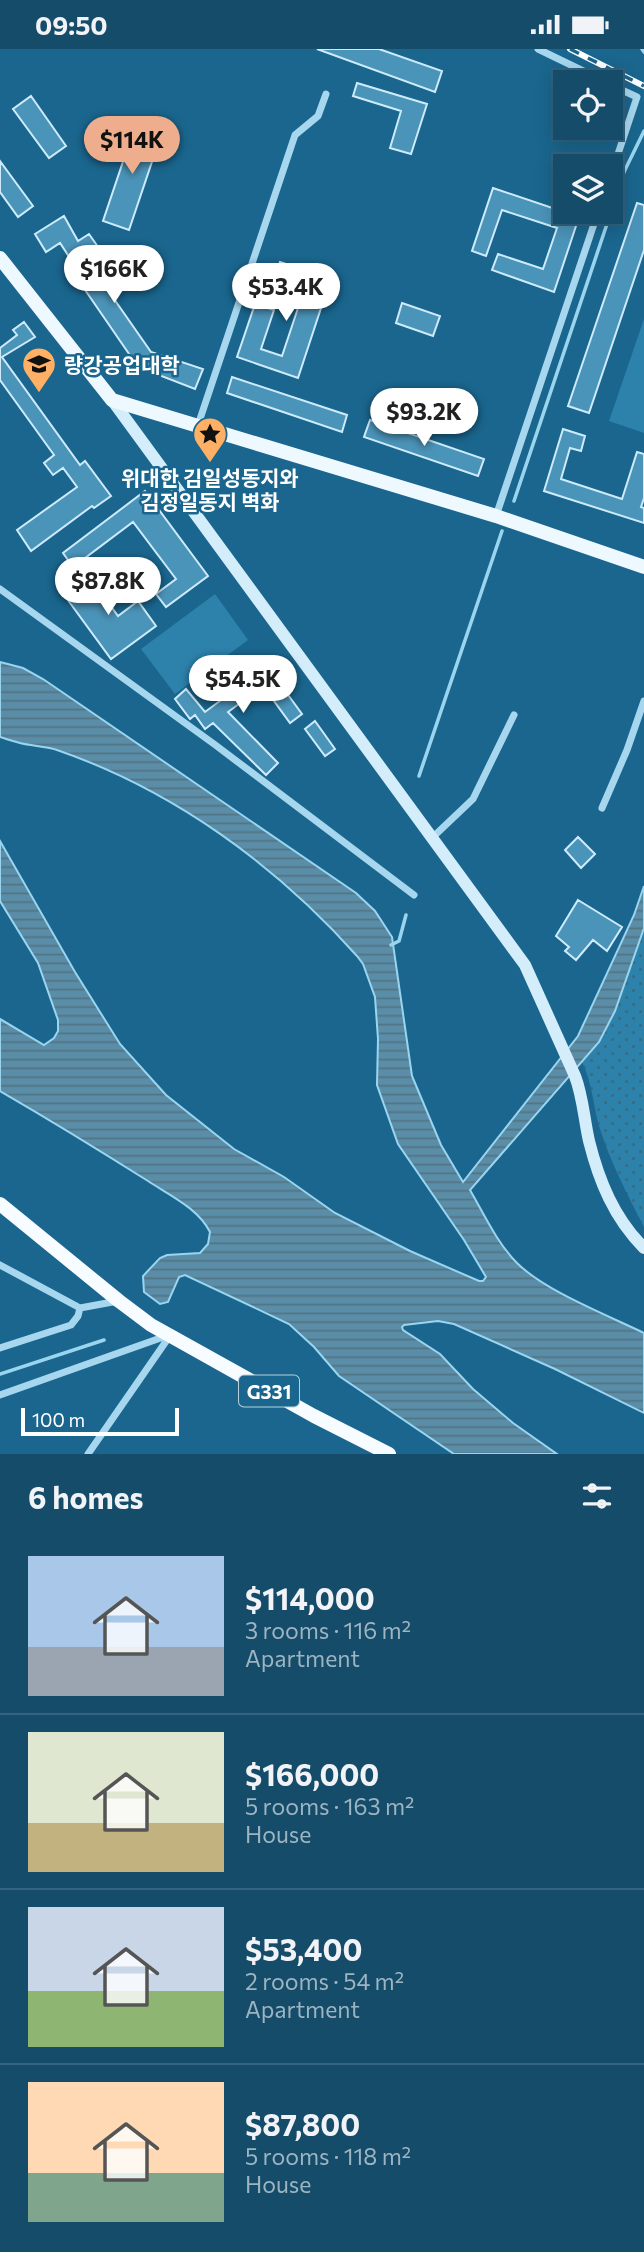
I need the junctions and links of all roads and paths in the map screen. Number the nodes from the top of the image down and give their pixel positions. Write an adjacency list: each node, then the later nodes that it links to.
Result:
1 (538, 49): 2 (street)
2 (581, 70)
3 (623, 91): 5 (street)
4 (326, 94): 10 (street)
5 (640, 99): 6 (street)
6 (619, 154)
7 (594, 224): 11 (street)
8 (0, 258): 9 (main road)
9 (112, 400): 10 (main road); 17 (main road)
10 (198, 426): 11 (main road)
11 (496, 516): 12 (main road)
12 (644, 567)
13 (0, 589): 18 (street)
14 (644, 701): 16 (street)
15 (514, 715): 17 (street)
16 (602, 808)
17 (433, 837): 20 (main road)
18 (414, 895)
19 (0, 1204): 22 (highway, G331)
20 (644, 1248)
21 (0, 1265): 23 (street)
22 (119, 1301): 23 (street); 24 (highway, G331)
23 (80, 1308): 25 (street)
24 (170, 1335): 26 (street); 27 (street); 28 (highway, G331)
25 (0, 1347)
26 (0, 1395)
27 (88, 1454)
28 (389, 1454)

